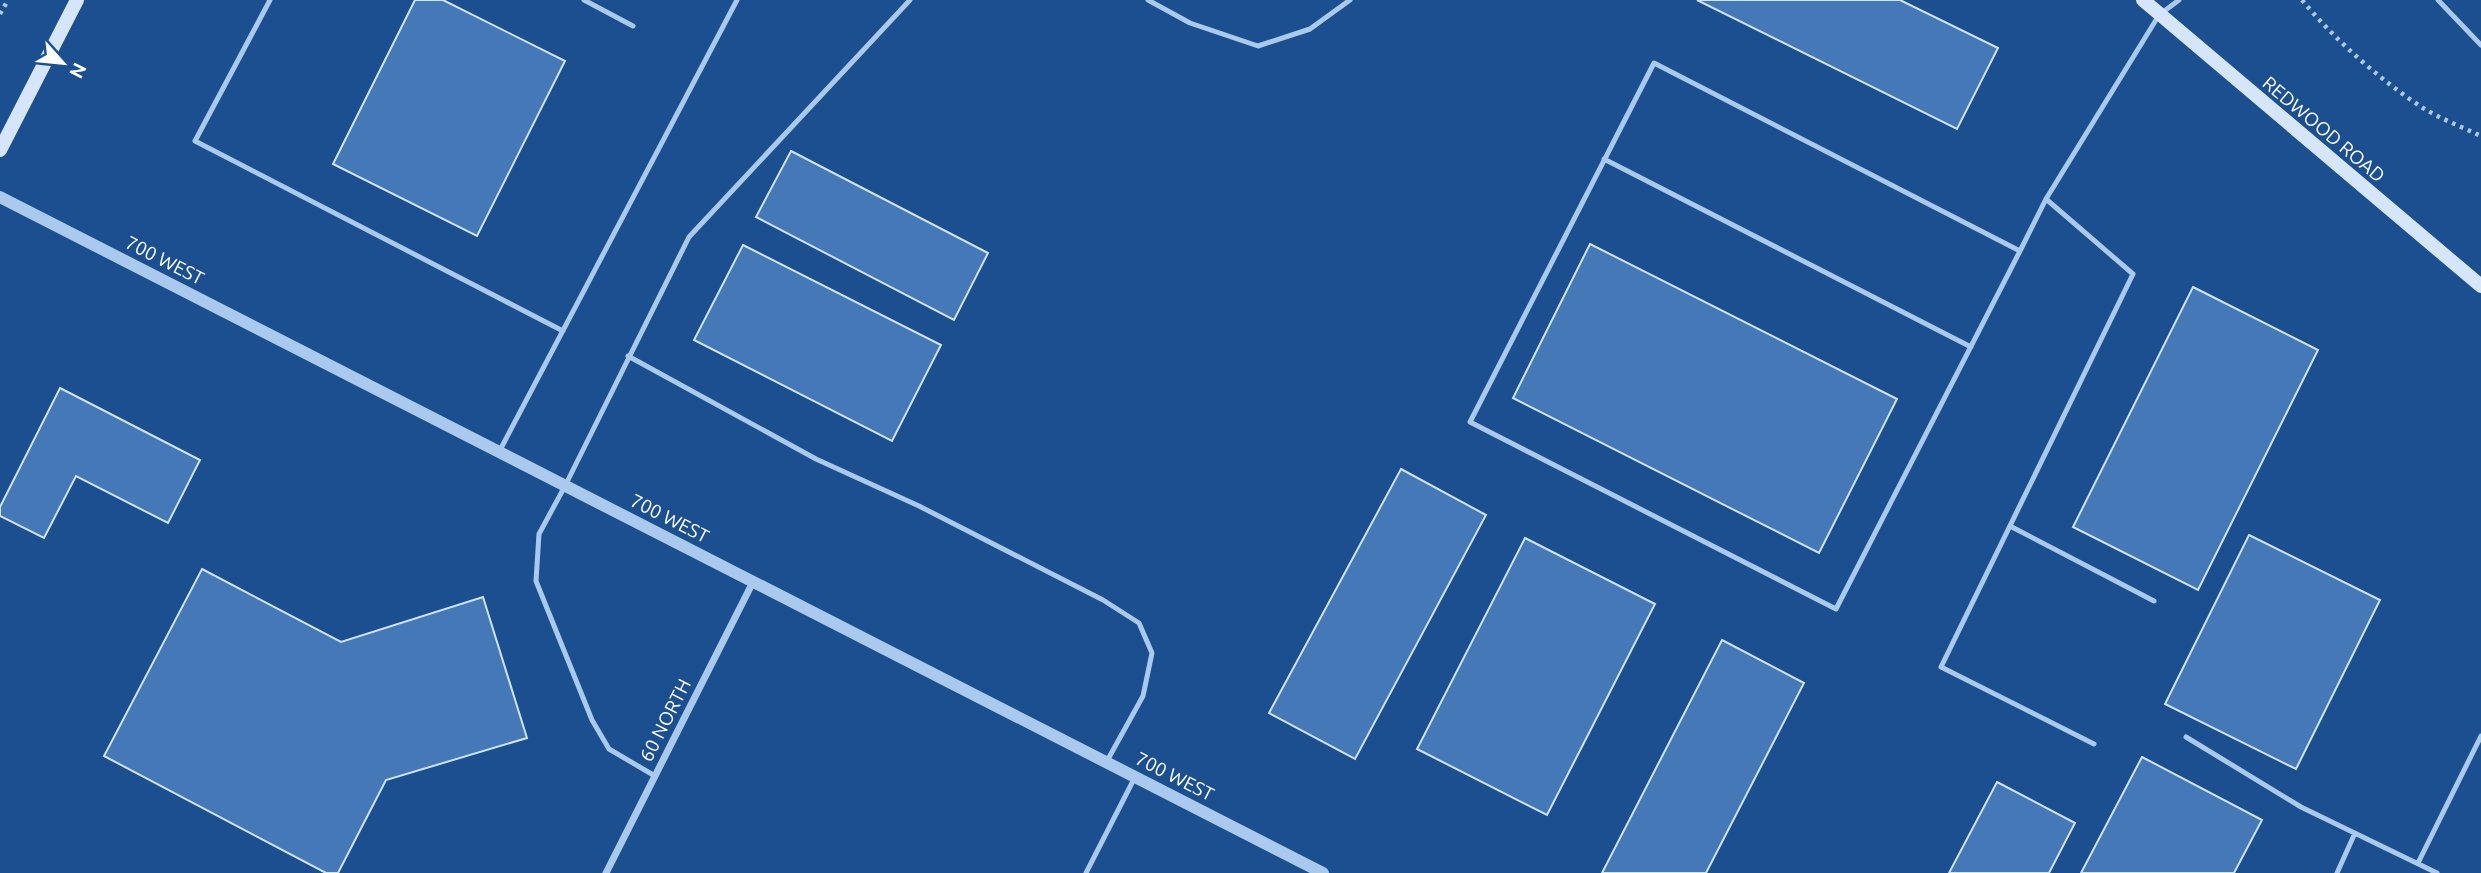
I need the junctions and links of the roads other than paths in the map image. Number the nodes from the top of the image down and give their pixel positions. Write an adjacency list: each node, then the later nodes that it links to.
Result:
1 (77, 0): 14 (main road)
2 (271, 0): 20 (lane)
3 (584, 0): 12 (lane)
4 (737, 0): 20 (lane)
5 (910, 0): 22 (lane)
6 (1148, 0): 7 (lane)
7 (1350, 0)
8 (2143, 0): 11 (main road, REDWOOD ROAD)
9 (2179, 0): 11 (lane)
10 (2438, 0): 13 (lane)
11 (2159, 15): 17 (lane); 19 (main road, REDWOOD ROAD)
12 (633, 26)
13 (2481, 45)
14 (0, 150)
15 (1604, 159): 18 (lane); 21 (lane); 21 (lane)
16 (0, 197): 23 (street, 700 WEST)
17 (2046, 198): 18 (lane); 25 (lane)
18 (2020, 251): 21 (lane)
19 (2481, 286)
20 (563, 331): 23 (lane)
21 (1970, 347)
22 (628, 356): 24 (lane); 31 (lane)
23 (499, 452): 24 (street, 700 WEST)
24 (565, 486): 26 (street, 700 WEST); 32 (lane)
25 (2010, 526): 27 (lane); 30 (lane)
26 (753, 582): 31 (street, 700 WEST); 32 (street, 60 NORTH)
27 (2154, 601)
28 (2481, 736): 35 (lane)
29 (2186, 737): 34 (lane)
30 (2094, 744)
31 (1106, 762): 33 (street, 700 WEST)
32 (654, 776): 36 (street, 60 NORTH)
33 (1135, 777): 37 (lane); 38 (street, 700 WEST)
34 (2355, 833): 35 (lane); 39 (lane)
35 (2418, 863): 40 (lane)
36 (606, 873)
37 (1086, 873)
38 (1323, 873)
39 (2337, 873)
40 (2437, 873)

